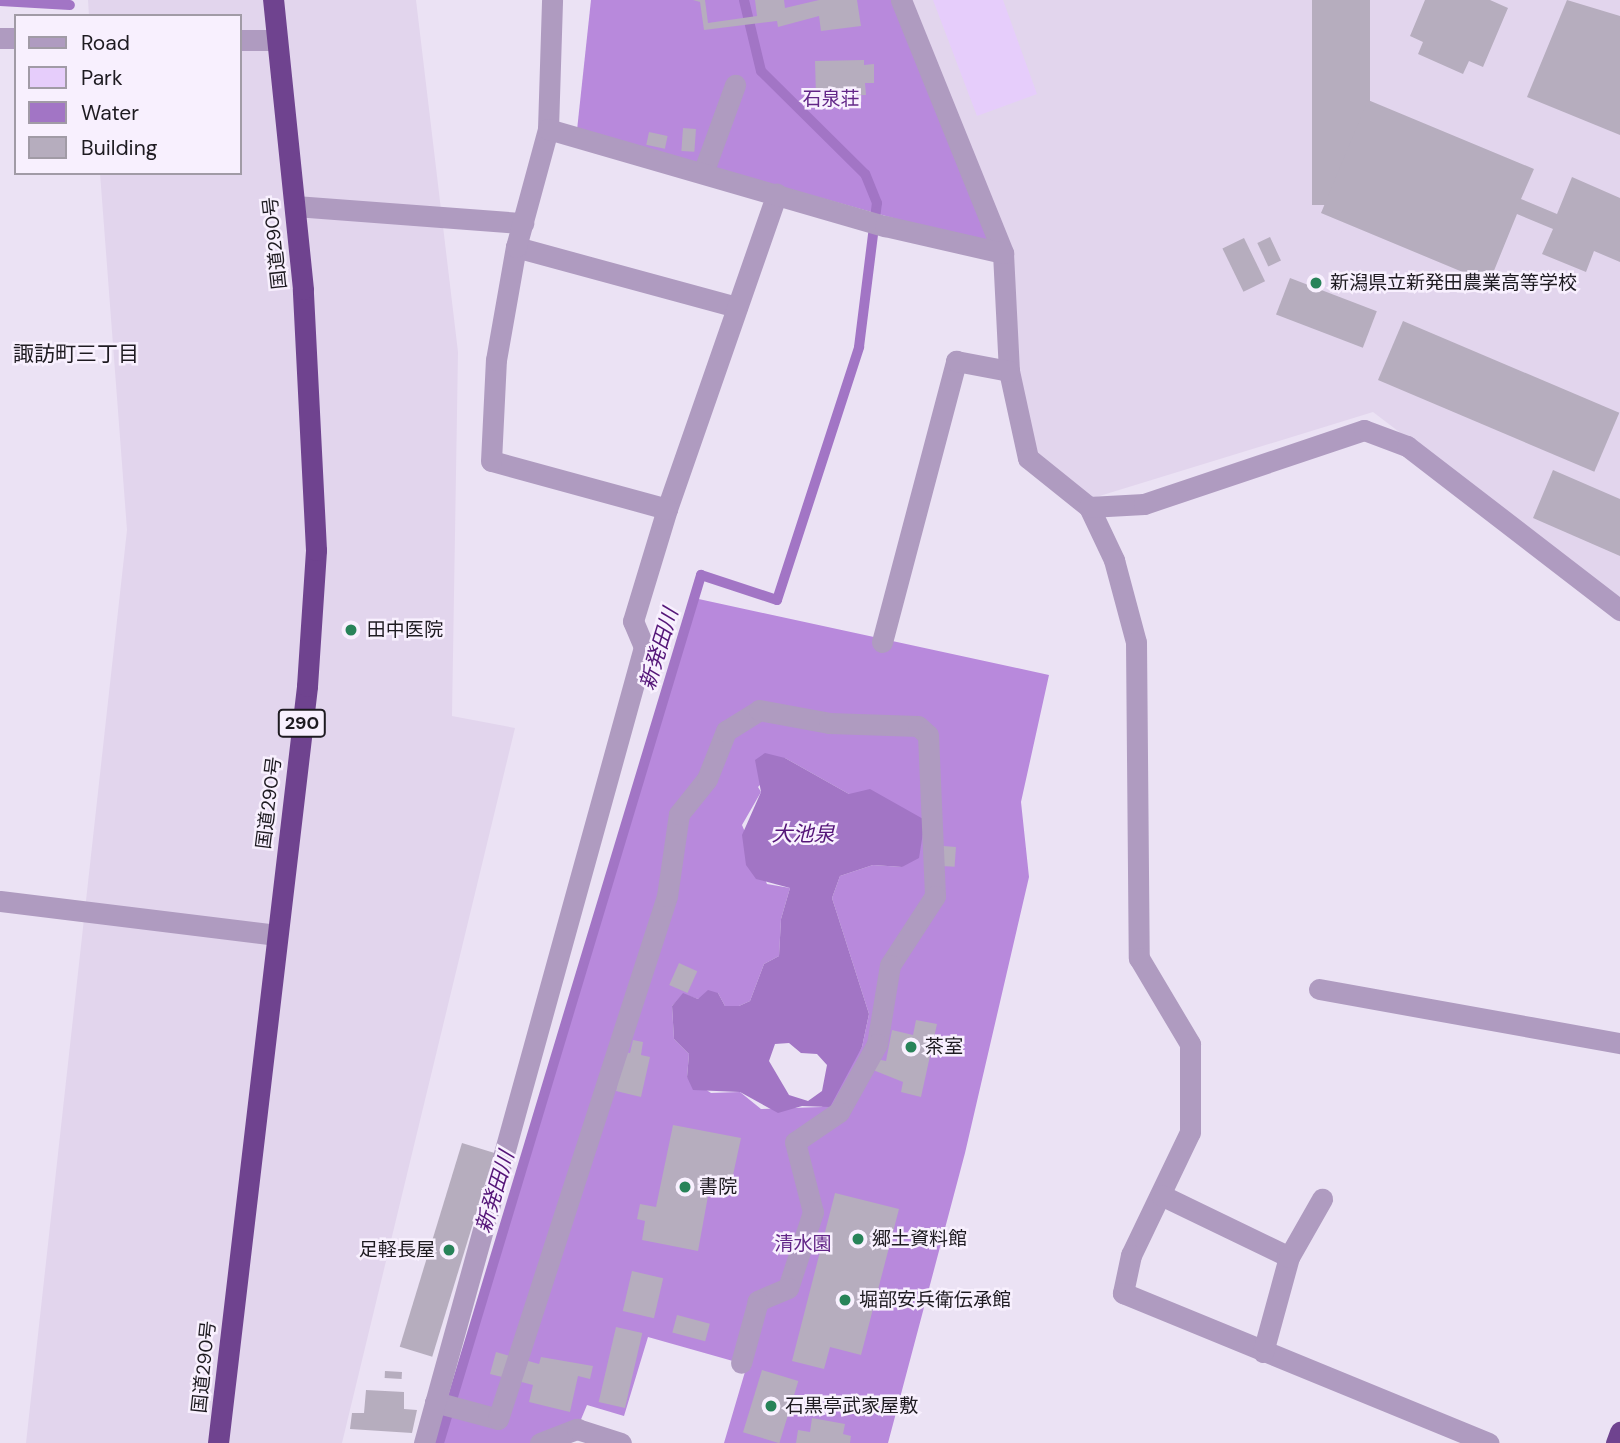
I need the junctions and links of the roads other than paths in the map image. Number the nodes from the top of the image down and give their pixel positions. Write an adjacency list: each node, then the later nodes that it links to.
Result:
1 (273, 0): 5 (highway, 国道290号 / 290)
2 (552, 0): 7 (street)
3 (901, 0): 13 (street)
4 (242, 40): 5 (street)
5 (277, 40): 10 (highway, 国道290号 / 290)
6 (735, 85): 8 (street)
7 (548, 129): 8 (street); 11 (street)
8 (703, 173): 9 (street)
9 (777, 194): 13 (street); 14 (street)
10 (295, 206): 11 (street); 21 (highway, 国道290号 / 290)
11 (523, 223): 12 (street)
12 (516, 247): 14 (street); 17 (street)
13 (1003, 253): 15 (street)
14 (737, 307): 17 (street)
15 (1009, 371): 16 (street); 19 (street)
16 (1089, 507): 18 (street); 24 (street)
17 (667, 509): 29 (street)
18 (1620, 610)
19 (882, 642)
20 (0, 901): 21 (street)
21 (275, 934): 31 (highway, 国道290号 / 290)
22 (1318, 989): 23 (street)
23 (1620, 1043)
24 (1161, 1195): 26 (street); 27 (street)
25 (1322, 1199): 26 (street)
26 (1289, 1257): 27 (street)
27 (1263, 1352): 35 (street)
28 (741, 1363): 29 (street)
29 (435, 1402): 32 (street)
30 (1620, 1432): 36 (highway)
31 (218, 1443)
32 (424, 1443)
33 (540, 1443): 34 (street)
34 (621, 1443)
35 (1488, 1443)
36 (1616, 1443)

